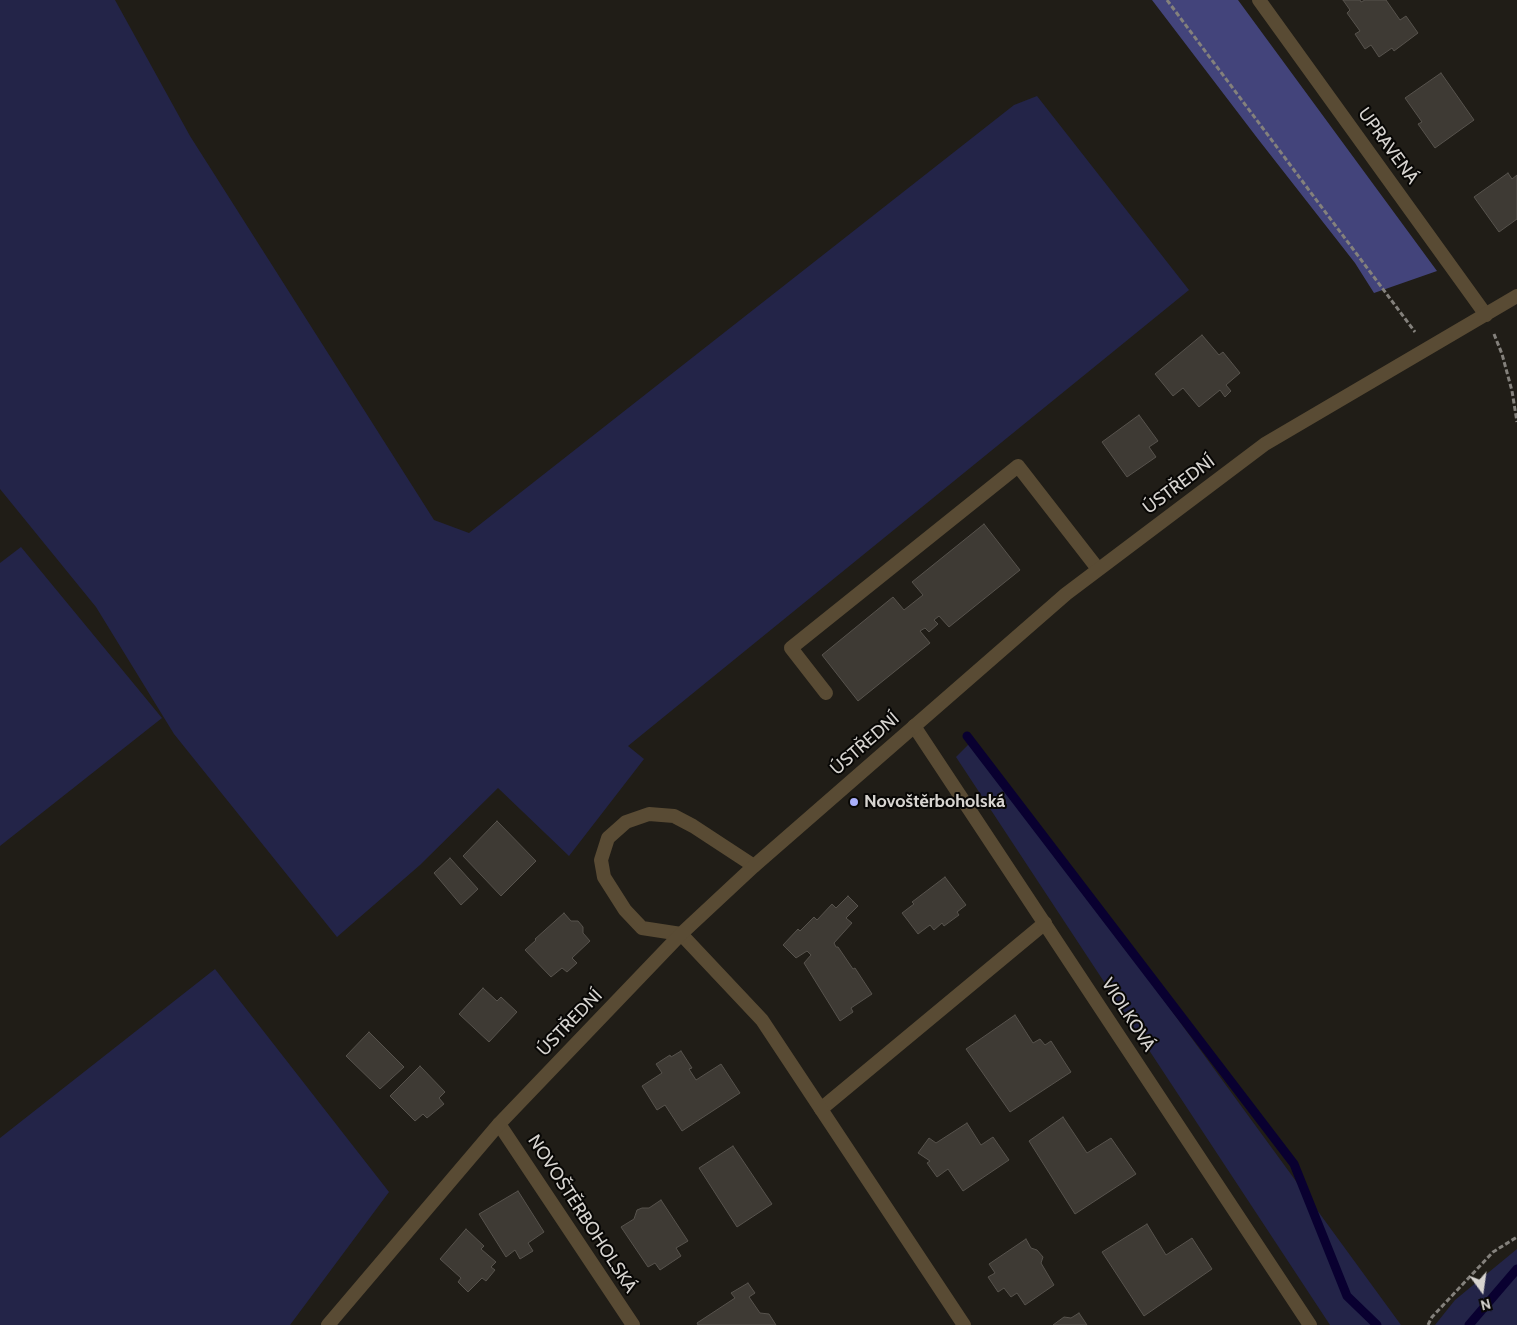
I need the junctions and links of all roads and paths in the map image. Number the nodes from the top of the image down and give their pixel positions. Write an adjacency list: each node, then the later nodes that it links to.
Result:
1 (1167, 0): 5 (path)
2 (1259, 0): 4 (street, UPRAVENÁ)
3 (1517, 296): 4 (street, ÚSTŘEDNÍ)
4 (1486, 315): 5 (street, ÚSTŘEDNÍ); 6 (path)
5 (1427, 349): 7 (street, ÚSTŘEDNÍ)
6 (1517, 422)
7 (1098, 570): 8 (street); 9 (street, ÚSTŘEDNÍ)
8 (826, 693)
9 (914, 726): 10 (street, ÚSTŘEDNÍ); 11 (street, VIOLKOVÁ)
10 (754, 866): 12 (street, ÚSTŘEDNÍ); 12 (street)
11 (1045, 923): 13 (street); 19 (street, VIOLKOVÁ)
12 (681, 934): 13 (street); 14 (street, ÚSTŘEDNÍ)
13 (821, 1109): 18 (street)
14 (500, 1124): 16 (street, ÚSTŘEDNÍ); 17 (street, NOVOŠTĚRBOHOLSKÁ)
15 (1517, 1237): 20 (path)
16 (328, 1325)
17 (633, 1325)
18 (964, 1325)
19 (1310, 1325)
20 (1428, 1325)

